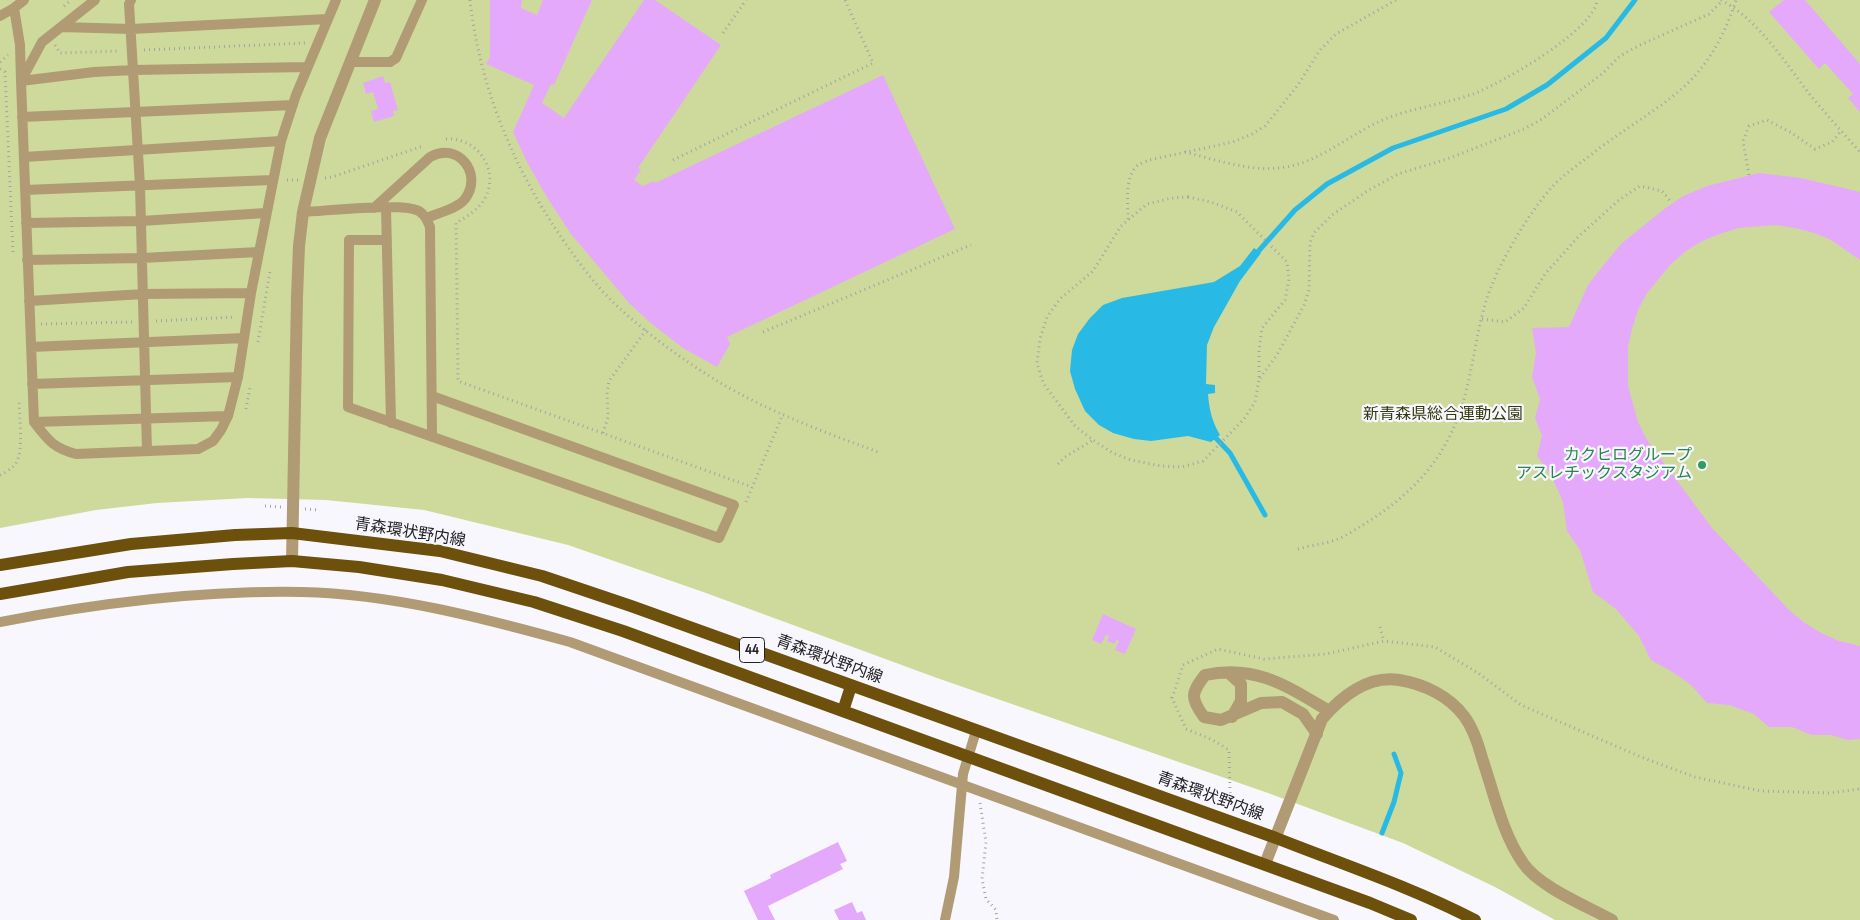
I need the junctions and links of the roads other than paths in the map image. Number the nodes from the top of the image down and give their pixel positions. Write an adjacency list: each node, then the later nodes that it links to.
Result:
1 (24, 0): 7 (lane)
2 (95, 0): 10 (lane)
3 (336, 0): 9 (lane)
4 (375, 0): 12 (street)
5 (422, 0): 12 (lane)
6 (128, 1): 11 (lane)
7 (14, 8): 8 (lane); 15 (lane)
8 (0, 16)
9 (328, 19): 11 (lane); 13 (lane)
10 (60, 27): 11 (lane); 15 (lane)
11 (130, 29): 14 (lane)
12 (350, 62): 27 (street)
13 (307, 68): 14 (lane); 16 (lane)
14 (133, 70): 15 (lane); 17 (lane)
15 (21, 81): 18 (lane)
16 (292, 105): 17 (lane); 19 (lane)
17 (135, 111): 18 (lane); 20 (lane)
18 (22, 117): 21 (lane)
19 (281, 141): 20 (lane); 22 (lane)
20 (138, 150): 21 (lane); 23 (lane)
21 (24, 157): 24 (lane)
22 (272, 180): 23 (lane); 28 (lane)
23 (140, 186): 24 (lane); 30 (lane)
24 (25, 190): 31 (lane)
25 (374, 208): 26 (lane); 27 (lane); 29 (lane)
26 (386, 208): 29 (lane); 32 (lane)
27 (303, 212): 52 (street)
28 (266, 213): 30 (lane); 33 (lane)
29 (426, 218): 45 (lane)
30 (141, 221): 31 (lane); 34 (lane)
31 (26, 222): 35 (lane)
32 (387, 240): 49 (lane); 49 (lane)
33 (259, 252): 34 (lane); 36 (lane)
34 (142, 258): 35 (lane); 37 (lane)
35 (27, 260): 38 (lane)
36 (251, 293): 37 (lane); 39 (lane)
37 (143, 294): 38 (lane); 40 (lane)
38 (29, 300): 41 (lane)
39 (244, 338): 40 (lane); 42 (lane)
40 (144, 342): 41 (lane); 43 (lane)
41 (31, 347): 44 (lane)
42 (238, 377): 43 (lane); 46 (lane)
43 (145, 381): 44 (lane); 47 (lane)
44 (32, 384): 48 (lane)
45 (432, 396): 50 (lane); 50 (lane)
46 (228, 416): 47 (lane); 51 (lane)
47 (146, 418): 48 (lane); 51 (lane)
48 (34, 422): 51 (lane)
49 (392, 422): 50 (lane)
50 (432, 437)
51 (147, 451)
52 (292, 533): 53 (street); 54 (main road, 青森環状野内線 / 44); 58 (main road, 青森環状野内線 / 44)
53 (292, 561): 55 (main road, 44); 59 (main road, 44)
54 (0, 565)
55 (0, 594)
56 (0, 622): 65 (lane)
57 (1229, 673): 60 (street); 61 (street); 61 (street)
58 (852, 686): 59 (main road); 62 (main road, 青森環状野内線 / 44)
59 (843, 711): 64 (main road, 44)
60 (1329, 711): 63 (street); 72 (street)
61 (1232, 717): 63 (street)
62 (976, 731): 64 (lane); 66 (main road, 青森環状野内線 / 44)
63 (1317, 734): 66 (street)
64 (967, 757): 65 (lane); 67 (main road, 44)
65 (962, 784): 68 (lane); 69 (lane)
66 (1276, 838): 67 (street); 71 (main road, 青森環状野内線 / 44)
67 (1265, 864): 70 (main road, 44)
68 (945, 920)
69 (1334, 920)
70 (1411, 920)
71 (1475, 920)
72 (1612, 920)

